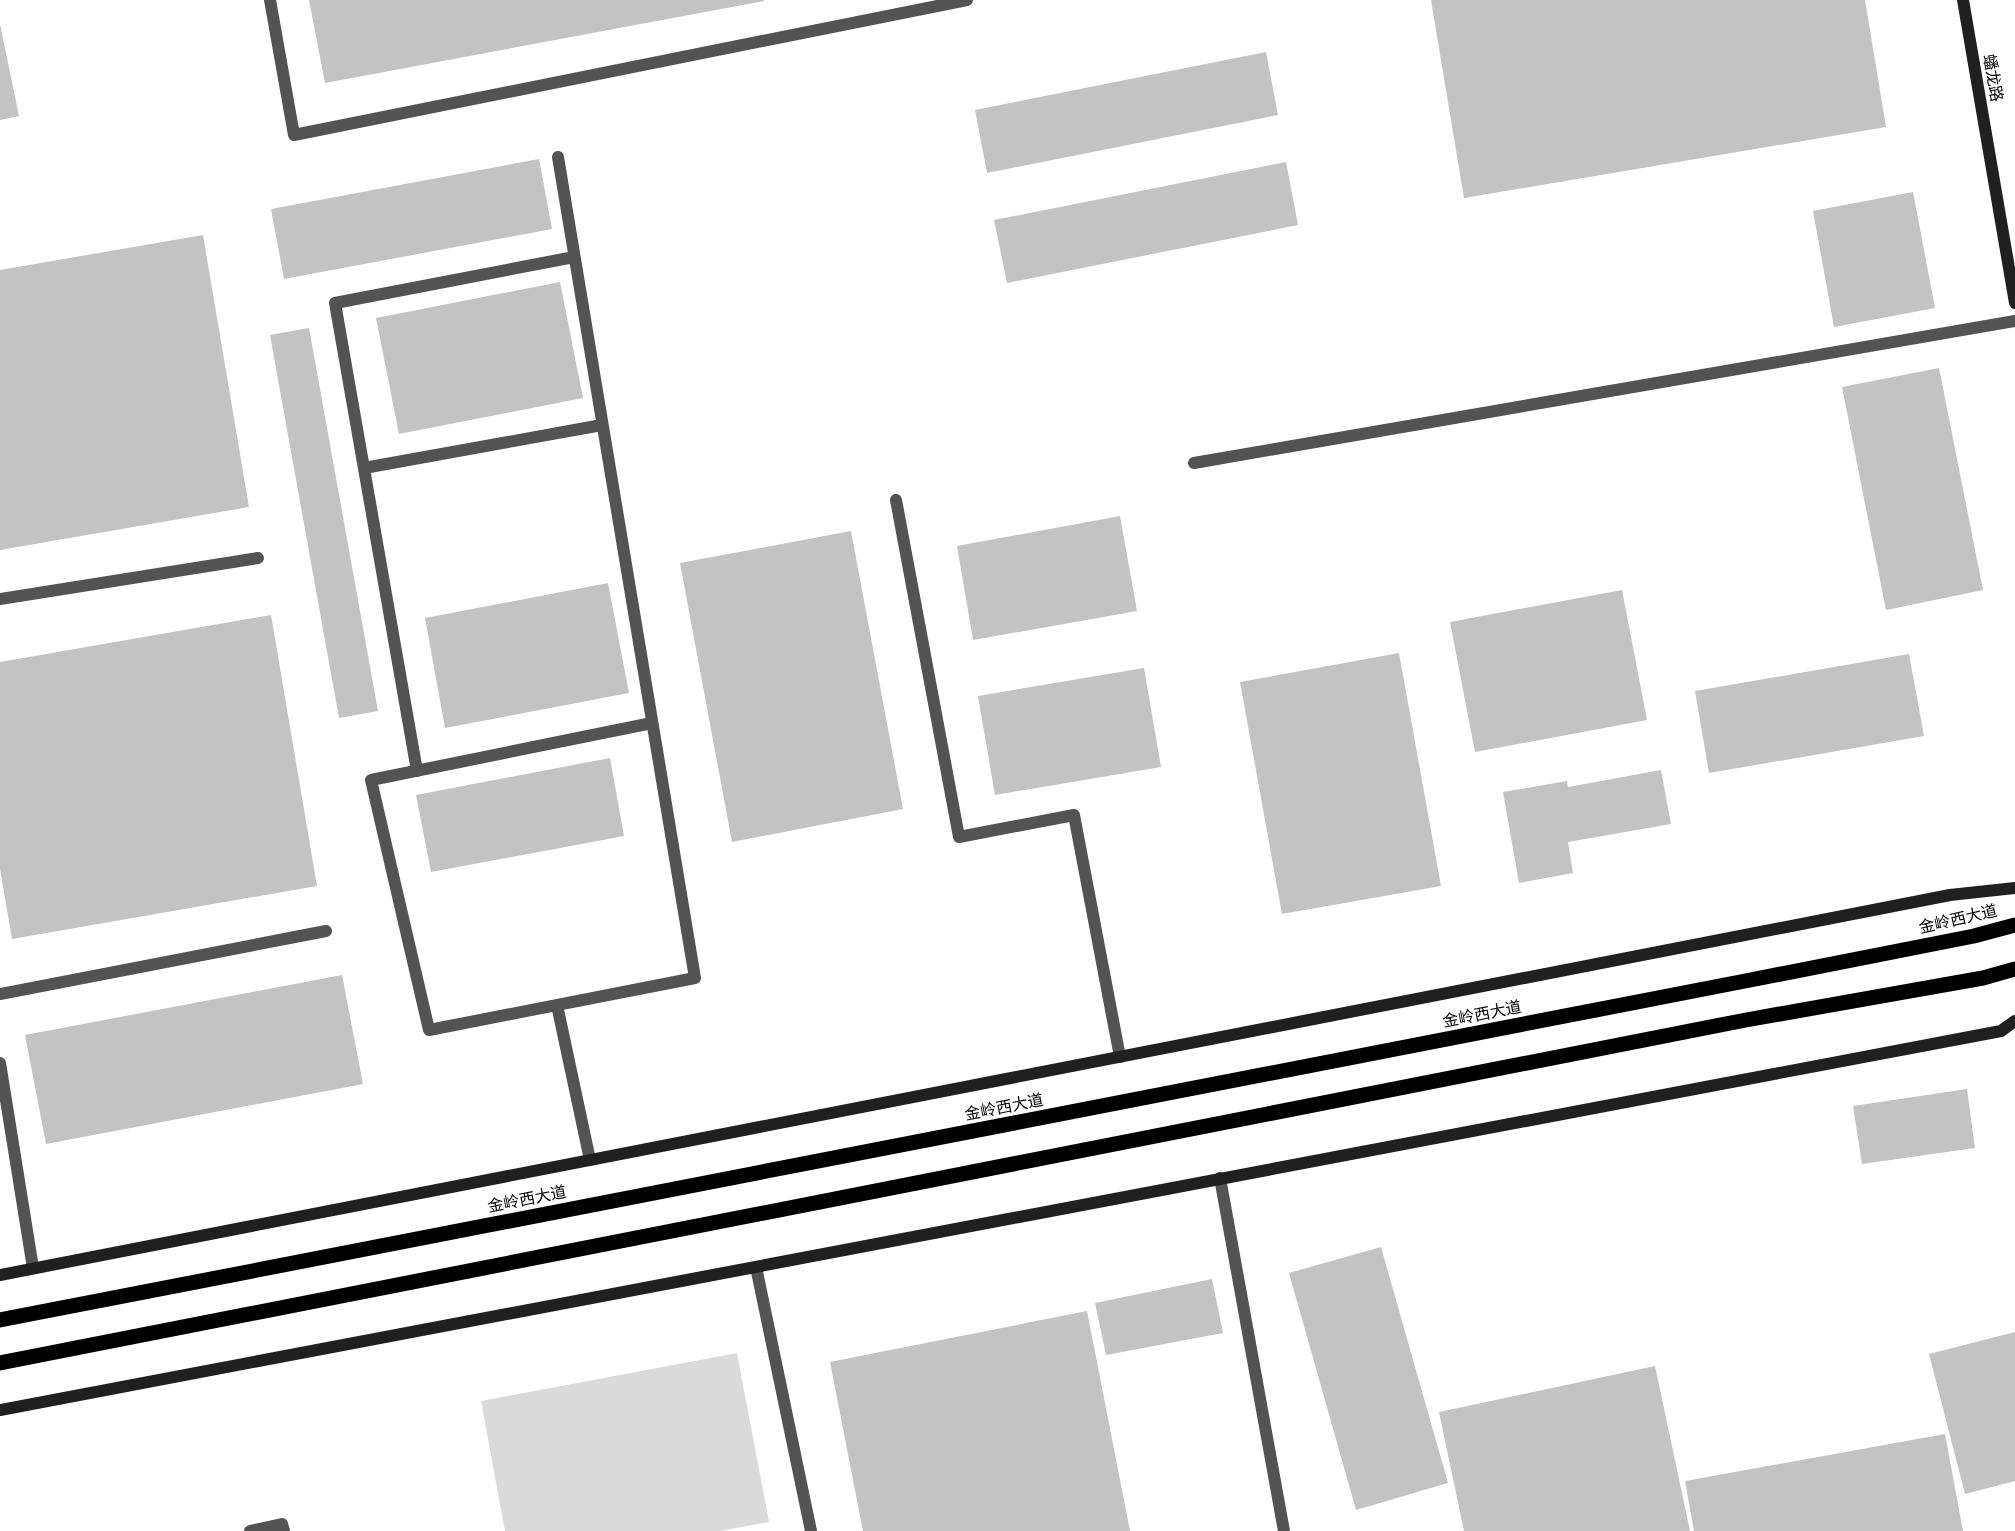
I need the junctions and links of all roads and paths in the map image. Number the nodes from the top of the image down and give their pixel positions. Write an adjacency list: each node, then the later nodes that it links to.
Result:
1 (270, 0): 2 (street)
2 (967, 0)
3 (1963, 0): 6 (street, 蟠龙路)
4 (558, 157): 5 (street)
5 (574, 257): 8 (street); 10 (street)
6 (2015, 303)
7 (2015, 321): 9 (street)
8 (602, 425): 10 (street); 14 (street)
9 (1194, 463)
10 (364, 468): 15 (street)
11 (896, 500): 27 (street)
12 (258, 558): 13 (street)
13 (0, 599)
14 (652, 723): 15 (street); 23 (street)
15 (417, 771): 23 (street)
16 (2015, 879): 18 (street)
17 (2015, 888): 18 (street)
18 (1950, 895): 27 (street)
19 (2015, 925): 34 (main road, 金岭西大道)
20 (326, 931): 22 (street)
21 (2015, 969): 35 (main road)
22 (0, 994)
23 (557, 1005): 29 (street)
24 (2015, 1021): 26 (street)
25 (2015, 1028): 26 (street)
26 (2001, 1031): 30 (street)
27 (1120, 1057): 29 (street)
28 (0, 1064): 32 (street)
29 (590, 1160): 32 (street)
30 (1220, 1178): 31 (street); 40 (street)
31 (756, 1267): 36 (street); 39 (street)
32 (33, 1269): 33 (street)
33 (0, 1275)
34 (0, 1320)
35 (0, 1363)
36 (0, 1410)
37 (250, 1531): 38 (street)
38 (284, 1531)
39 (811, 1531)
40 (1284, 1531)

